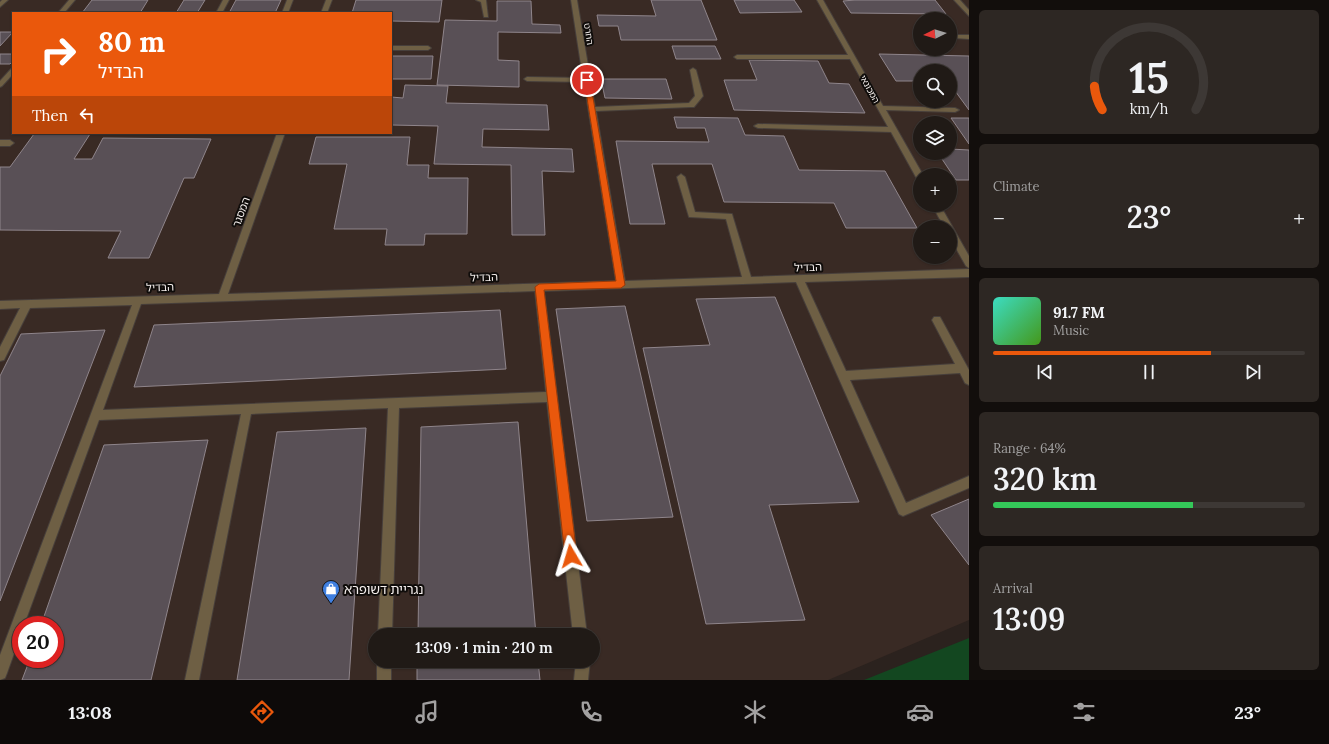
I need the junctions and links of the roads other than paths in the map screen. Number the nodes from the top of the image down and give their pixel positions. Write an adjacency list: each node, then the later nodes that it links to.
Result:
1 (5, 0): 10 (street)
2 (72, 0): 11 (street)
3 (226, 0): 12 (street)
4 (290, 0): 13 (street)
5 (329, 0): 14 (street)
6 (479, 0): 16 (street)
7 (574, 0): 26 (street, החרט)
8 (820, 0): 22 (street, המכונאי)
9 (957, 0): 15 (street)
10 (0, 5)
11 (62, 12)
12 (220, 12)
13 (285, 12)
14 (324, 12)
15 (969, 14)
16 (486, 16)
17 (957, 37): 18 (street)
18 (969, 37)
19 (392, 48): 20 (street)
20 (428, 48)
21 (737, 57): 22 (street)
22 (852, 57): 28 (street, המכונאי)
23 (693, 70): 29 (street)
24 (12, 71): 27 (street)
25 (527, 79): 26 (street)
26 (587, 80): 29 (street, החרט)
27 (0, 85)
28 (881, 108): 30 (street); 32 (street, המכונאי)
29 (592, 109): 43 (street, החרט)
30 (955, 110)
31 (758, 126): 32 (street)
32 (894, 130): 36 (street, המכונאי)
33 (281, 134): 45 (street, המסגר)
34 (0, 143): 35 (street)
35 (10, 143)
36 (915, 168)
37 (681, 177): 42 (street)
38 (957, 243): 39 (street)
39 (969, 264)
40 (969, 274): 41 (street, הבדיל)
41 (799, 279): 42 (street, הבדיל); 52 (street)
42 (748, 281): 43 (street, הבדיל)
43 (621, 285): 44 (street, הבדיל)
44 (539, 287): 45 (street, הבדיל); 54 (street)
45 (222, 298): 46 (street, הבדיל)
46 (138, 300): 47 (street, הבדיל); 57 (street)
47 (27, 304): 48 (street, הבדיל); 50 (street)
48 (0, 305)
49 (937, 320): 51 (street)
50 (0, 357)
51 (963, 368): 52 (street); 53 (street)
52 (842, 376): 58 (street)
53 (969, 380)
54 (552, 397): 55 (street); 60 (street)
55 (394, 404): 56 (street); 59 (street)
56 (247, 409): 57 (street); 64 (street)
57 (96, 415): 63 (street)
58 (969, 482)
59 (385, 628)
60 (579, 628)
61 (384, 668): 65 (street)
62 (582, 668): 66 (street)
63 (0, 674)
64 (192, 680)
65 (384, 680)
66 (581, 680)

